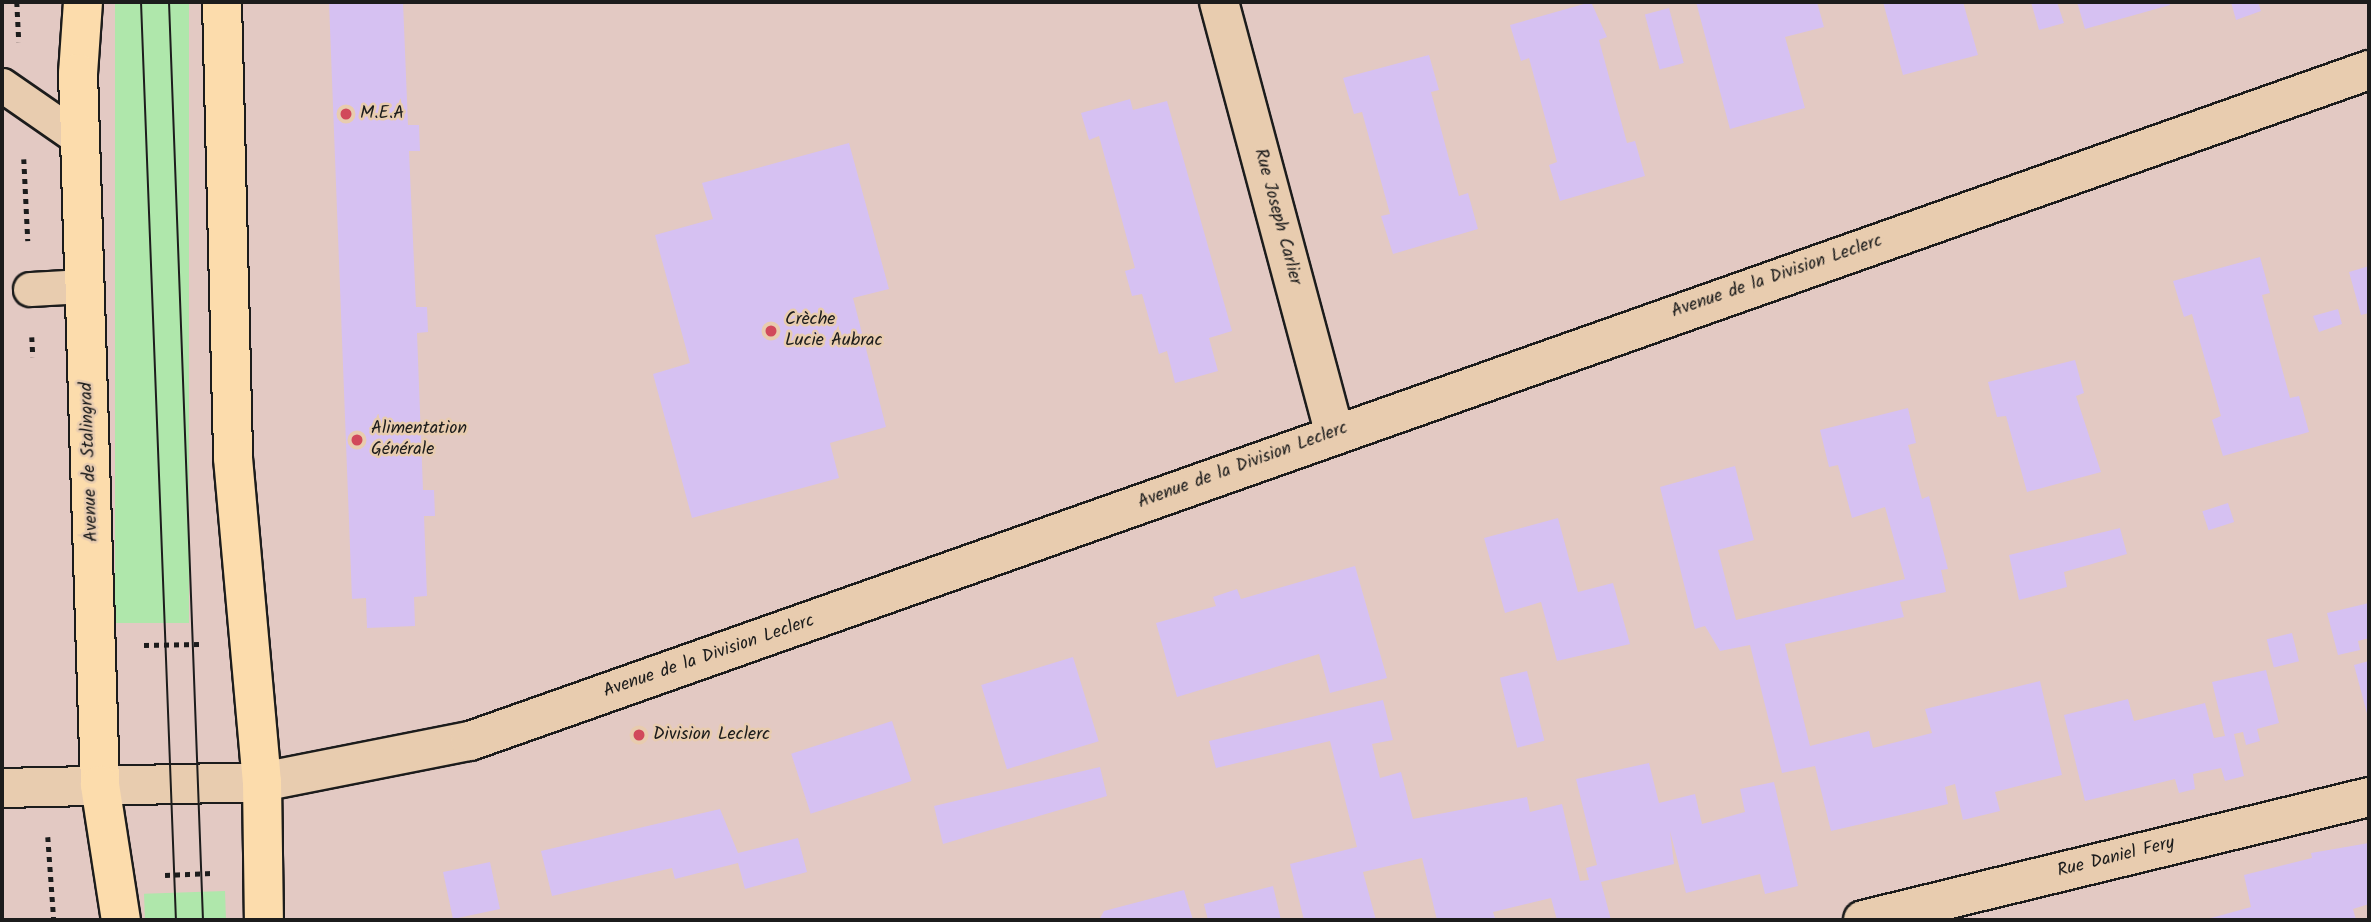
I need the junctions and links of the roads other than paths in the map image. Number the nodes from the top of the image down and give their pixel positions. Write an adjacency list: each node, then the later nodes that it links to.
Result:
1 (83, 2): 6 (main road, Avenue de Stalingrad)
2 (222, 2): 10 (main road)
3 (1219, 2): 9 (street, Rue Joseph Carlier)
4 (2369, 69): 9 (street, Avenue de la Division Leclerc)
5 (2, 85): 6 (lane)
6 (80, 139): 7 (main road, Avenue de Stalingrad)
7 (84, 286): 8 (lane); 11 (main road, Avenue de Stalingrad)
8 (30, 289)
9 (1334, 432): 10 (street, Avenue de la Division Leclerc)
10 (262, 782): 11 (street, Avenue de la Division Leclerc); 15 (main road)
11 (100, 785): 12 (street, Avenue de la Division Leclerc); 14 (main road, Avenue de Stalingrad)
12 (2, 788)
13 (2369, 797): 16 (street, Rue Daniel Fery)
14 (121, 920)
15 (264, 920)
16 (1863, 920)

